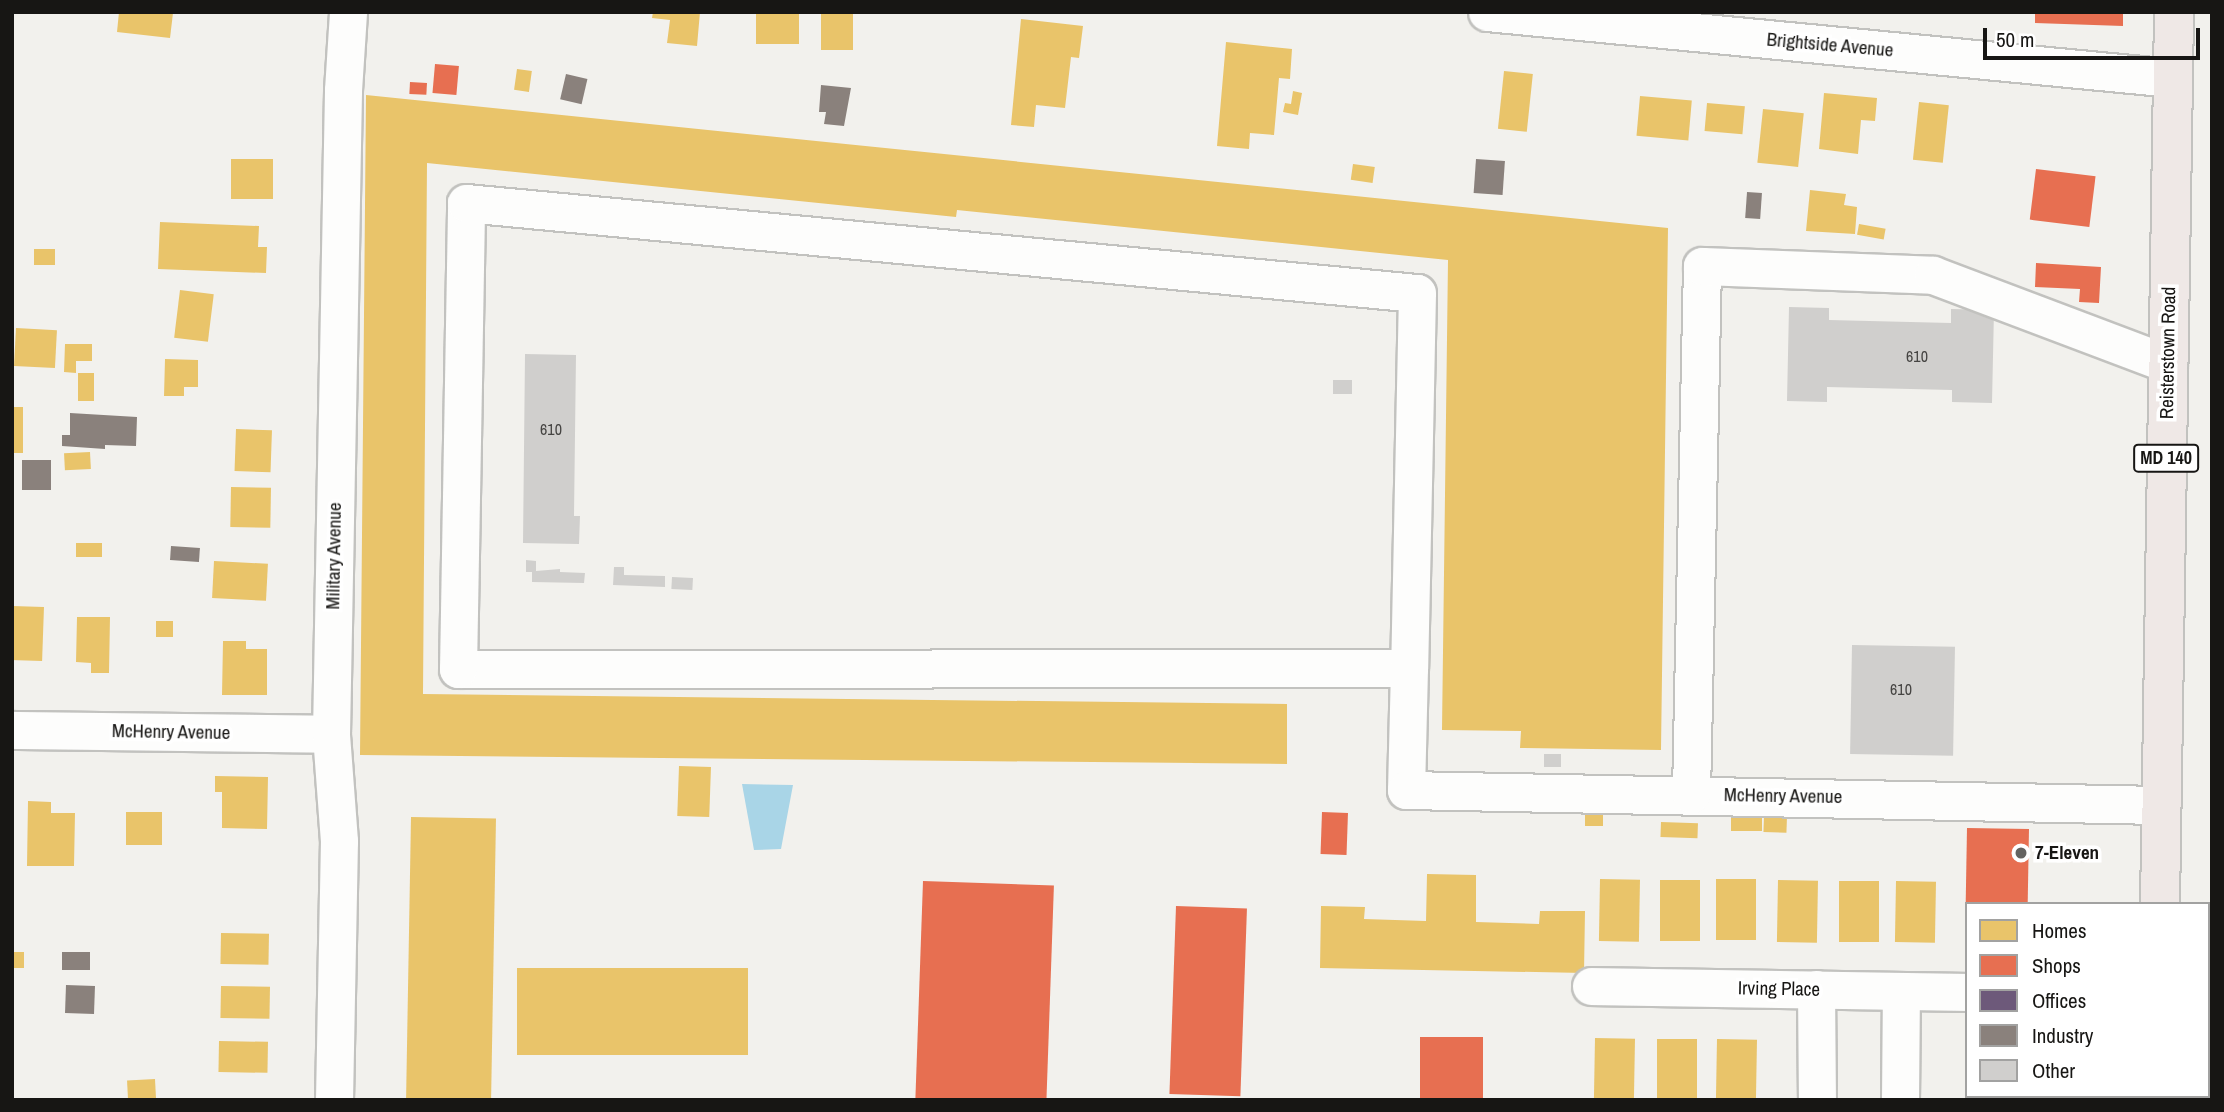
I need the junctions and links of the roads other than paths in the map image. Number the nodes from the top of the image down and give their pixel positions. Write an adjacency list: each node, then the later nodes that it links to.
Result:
1 (348, 12): 8 (street, Military Avenue)
2 (1487, 12): 4 (street, Brightside Avenue)
3 (2175, 12): 4 (main road, Reisterstown Road / MD 140)
4 (2173, 78): 5 (main road, Reisterstown Road / MD 140)
5 (2168, 364): 9 (street); 10 (main road, Reisterstown Road / MD 140)
6 (1409, 667): 6 (street); 9 (street, McHenry Avenue)
7 (12, 730): 8 (street, McHenry Avenue)
8 (331, 734): 16 (street, Military Avenue)
9 (1691, 793): 10 (street, McHenry Avenue)
10 (2160, 805): 11 (main road, Reisterstown Road / MD 140)
11 (2160, 902)
12 (1591, 986): 13 (street, Irving Place)
13 (1816, 989): 14 (street, Irving Place); 17 (street)
14 (1901, 991): 15 (street, Irving Place); 18 (street)
15 (1965, 992)
16 (334, 1100)
17 (1817, 1100)
18 (1900, 1100)

